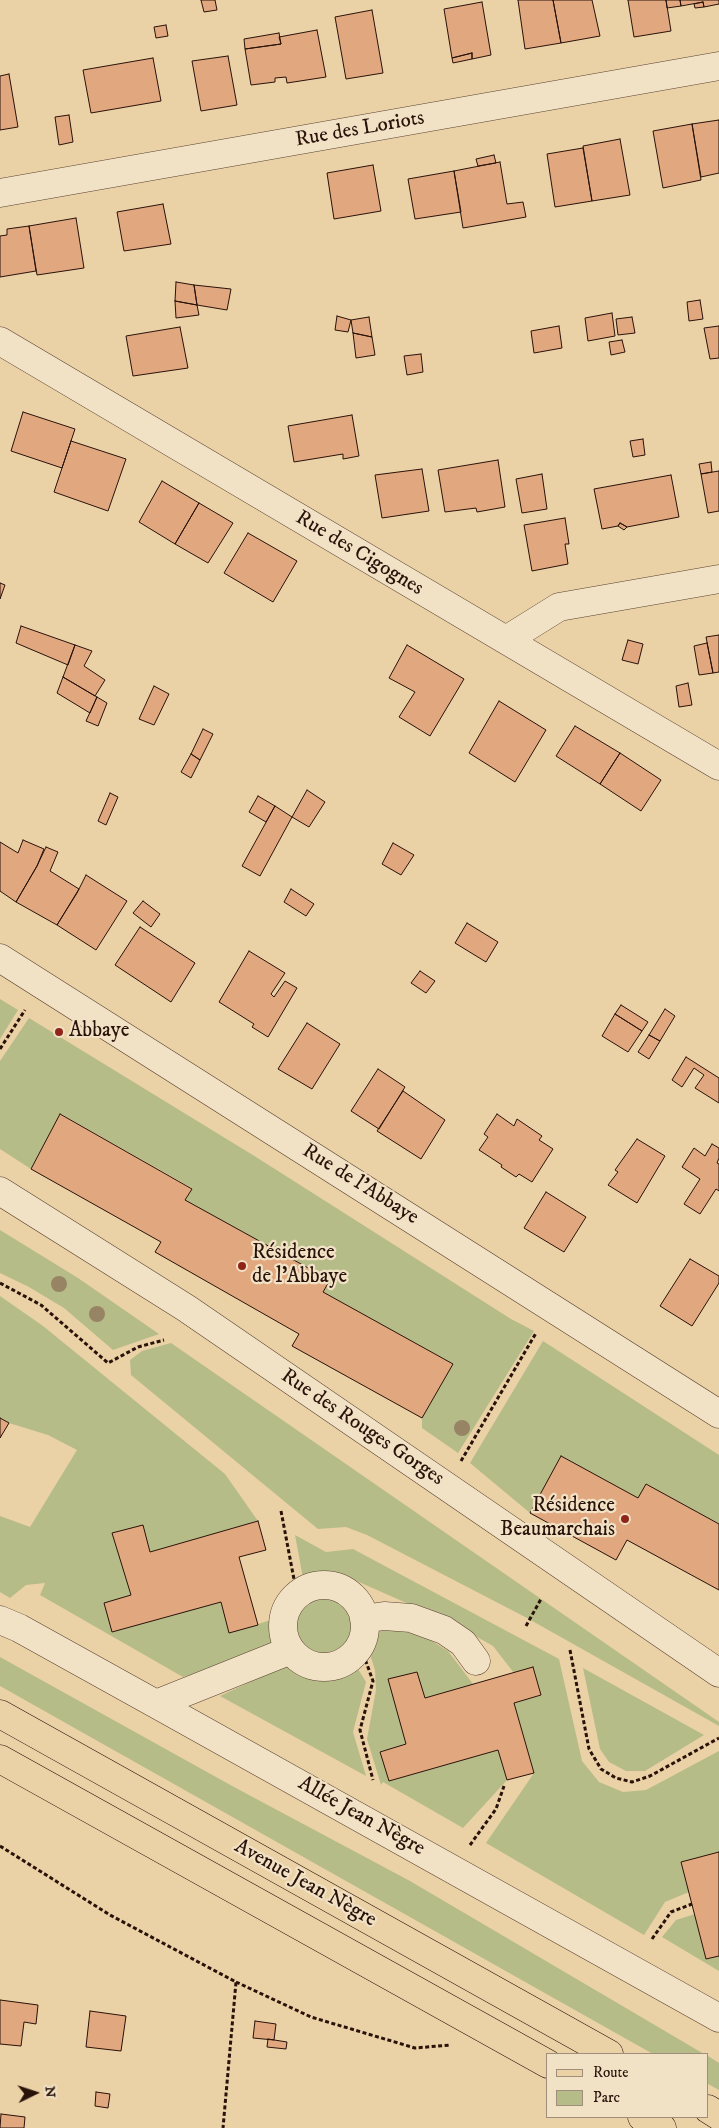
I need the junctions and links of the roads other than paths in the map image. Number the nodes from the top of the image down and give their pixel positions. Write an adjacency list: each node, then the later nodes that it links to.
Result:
1 (719, 66): 2 (street, Rue des Loriots)
2 (0, 193)
3 (0, 341): 5 (street, Rue des Cigognes)
4 (719, 579): 5 (street)
5 (506, 640): 6 (street, Rue des Cigognes)
6 (719, 766)
7 (0, 958): 9 (street, Rue de l'Abbaye)
8 (0, 1192): 14 (street, Rue des Rouges Gorges)
9 (719, 1414)
10 (0, 1620): 15 (street, Allée Jean Nègre)
11 (362, 1632): 12 (street); 12 (street); 13 (street)
12 (290, 1650): 15 (street)
13 (476, 1661)
14 (719, 1673)
15 (156, 1704): 18 (street, Allée Jean Nègre)
16 (0, 1714): 19 (main road, Avenue Jean Nègre)
17 (0, 1759): 20 (main road, Avenue Jean Nègre)
18 (719, 2018)
19 (607, 2053)
20 (546, 2063)
21 (644, 2118): 22 (main road)
22 (662, 2128)

